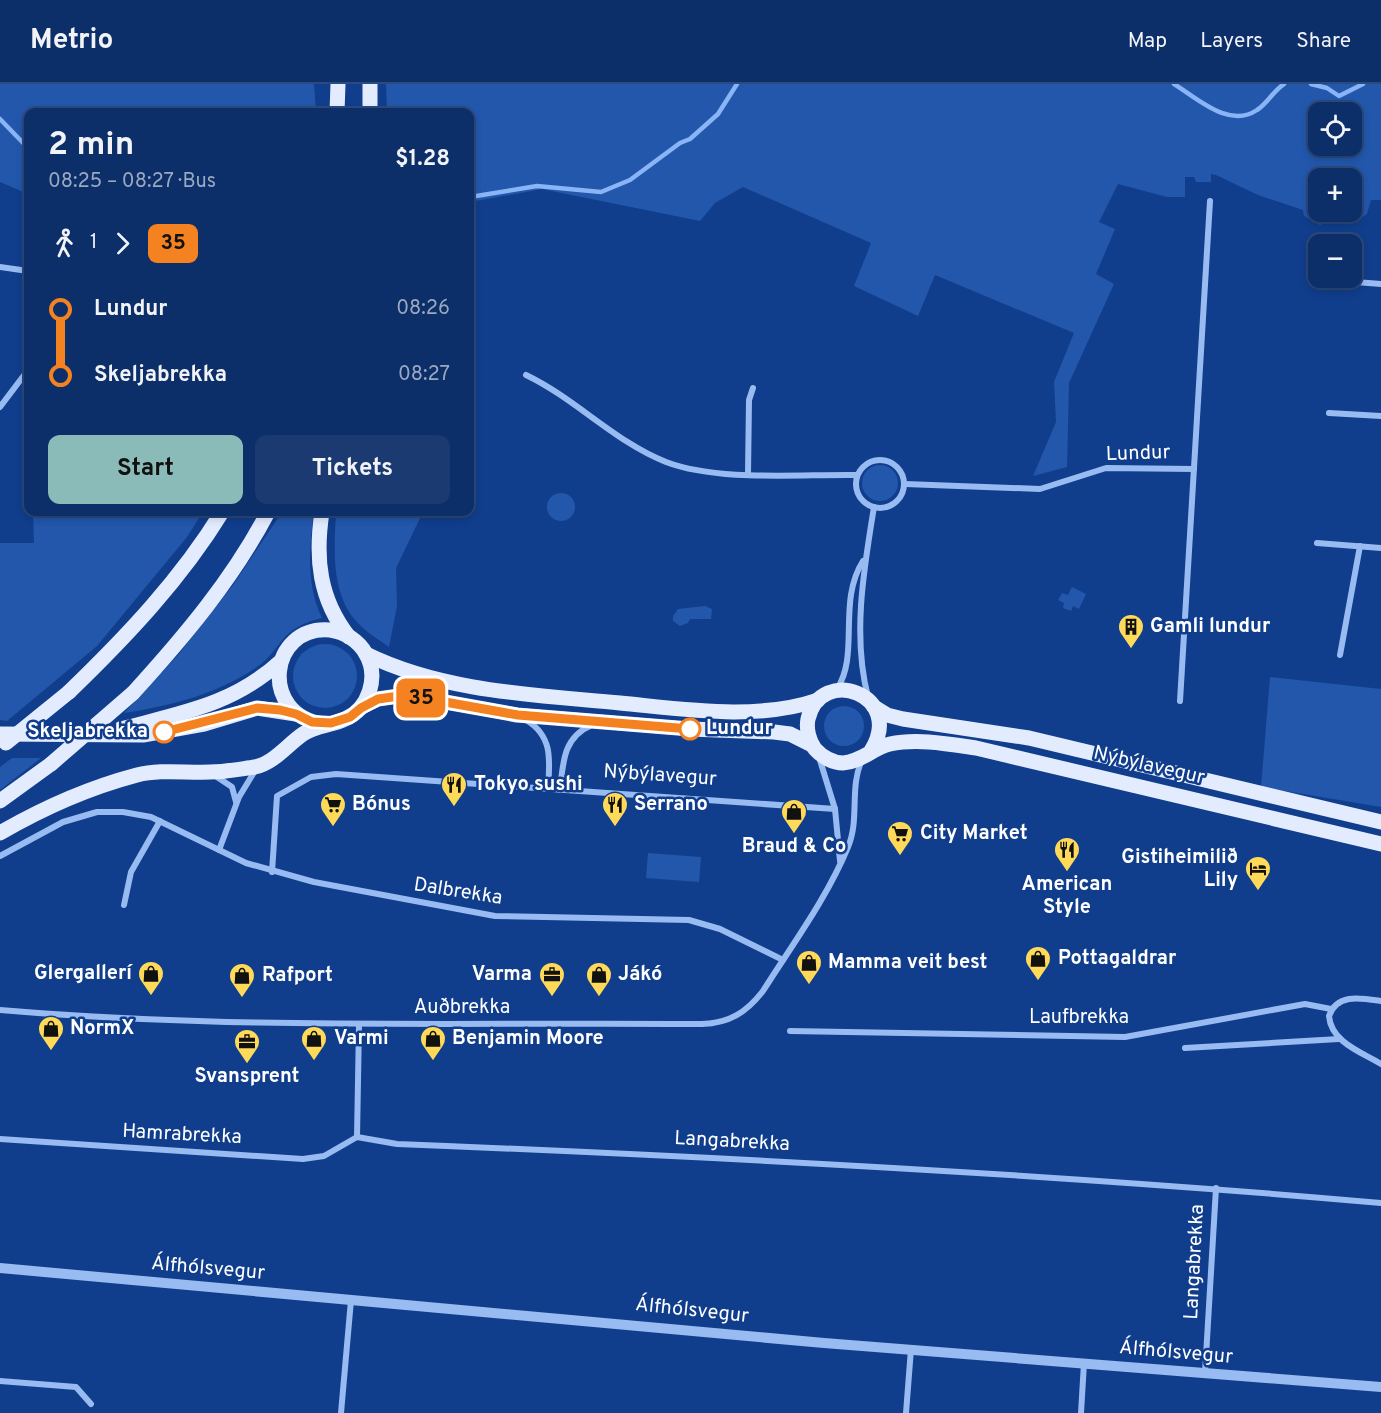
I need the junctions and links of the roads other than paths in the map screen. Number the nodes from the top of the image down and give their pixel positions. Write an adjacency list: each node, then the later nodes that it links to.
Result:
1 (338, 84): 3 (main road)
2 (370, 84): 4 (main road)
3 (337, 108)
4 (371, 108)
5 (1210, 201): 16 (street, Lundur)
6 (0, 267): 7 (street)
7 (24, 271)
8 (1362, 282): 9 (street)
9 (1381, 284)
10 (24, 375): 13 (street)
11 (526, 375): 17 (street)
12 (753, 388): 17 (street)
13 (0, 407)
14 (1329, 412): 15 (street)
15 (1381, 416)
16 (1194, 469): 19 (street, Lundur); 34 (street, Lundur)
17 (748, 474): 18 (street)
18 (857, 475): 19 (street); 20 (street)
19 (905, 483): 20 (street)
20 (874, 507): 27 (street)
21 (219, 516): 42 (main road, bridge)
22 (266, 516): 49 (main road, bridge)
23 (322, 516): 28 (main road)
24 (1317, 543): 25 (street)
25 (1360, 546): 26 (street); 30 (street)
26 (1381, 548)
27 (864, 560): 32 (street); 35 (street)
28 (349, 636): 29 (main road); 31 (main road)
29 (366, 654): 33 (main road); 36 (main road)
30 (1340, 655)
31 (281, 661): 37 (main road); 41 (main road)
32 (836, 691): 33 (main road); 35 (main road)
33 (818, 700): 43 (main road)
34 (1180, 701)
35 (871, 703): 44 (main road); 53 (main road, Nýbýlavegur)
36 (361, 708): 38 (main road); 40 (main road)
37 (296, 714): 40 (main road); 41 (main road)
38 (518, 715): 39 (main road); 47 (street)
39 (600, 722): 43 (main road); 48 (street)
40 (324, 724): 45 (main road)
41 (106, 733): 42 (main road)
42 (2, 743)
43 (814, 747): 44 (main road); 51 (street)
44 (867, 754): 55 (main road, Nýbýlavegur); 58 (street, Auðbrekka)
45 (258, 766): 46 (main road); 50 (street)
46 (209, 772): 50 (street); 54 (main road)
47 (548, 789): 48 (street, Nýbýlavegur); 59 (street, Nýbýlavegur)
48 (560, 790): 51 (street, Nýbýlavegur)
49 (0, 801)
50 (237, 803): 56 (street)
51 (835, 809): 58 (street)
52 (160, 821): 56 (street); 57 (street); 60 (street)
53 (1381, 822)
54 (0, 833)
55 (1381, 844)
56 (219, 850): 59 (street, Dalbrekka)
57 (0, 856)
58 (840, 862): 61 (street, Auðbrekka)
59 (272, 872): 61 (street, Dalbrekka)
60 (124, 905)
61 (783, 960): 65 (street, Auðbrekka)
62 (1381, 1001): 63 (street)
63 (1331, 1009): 66 (street, Laufbrekka); 67 (street)
64 (0, 1010): 65 (street, Auðbrekka)
65 (359, 1025): 70 (street)
66 (790, 1031)
67 (1339, 1039): 68 (street); 69 (street)
68 (1185, 1048)
69 (1381, 1064)
70 (357, 1137): 71 (street, Hamrabrekka); 72 (street, Langabrekka)
71 (0, 1139)
72 (1216, 1188): 73 (street, Langabrekka); 78 (street, Langabrekka)
73 (1381, 1203)
74 (0, 1268): 75 (street, Álfhólsvegur)
75 (351, 1300): 76 (street, Álfhólsvegur); 82 (street)
76 (911, 1349): 77 (street, Álfhólsvegur); 83 (street)
77 (1084, 1363): 78 (street, Álfhólsvegur); 84 (street)
78 (1205, 1374): 80 (street, Álfhólsvegur)
79 (0, 1381): 81 (street)
80 (1381, 1387)
81 (91, 1404)
82 (341, 1413)
83 (906, 1413)
84 (1081, 1413)

